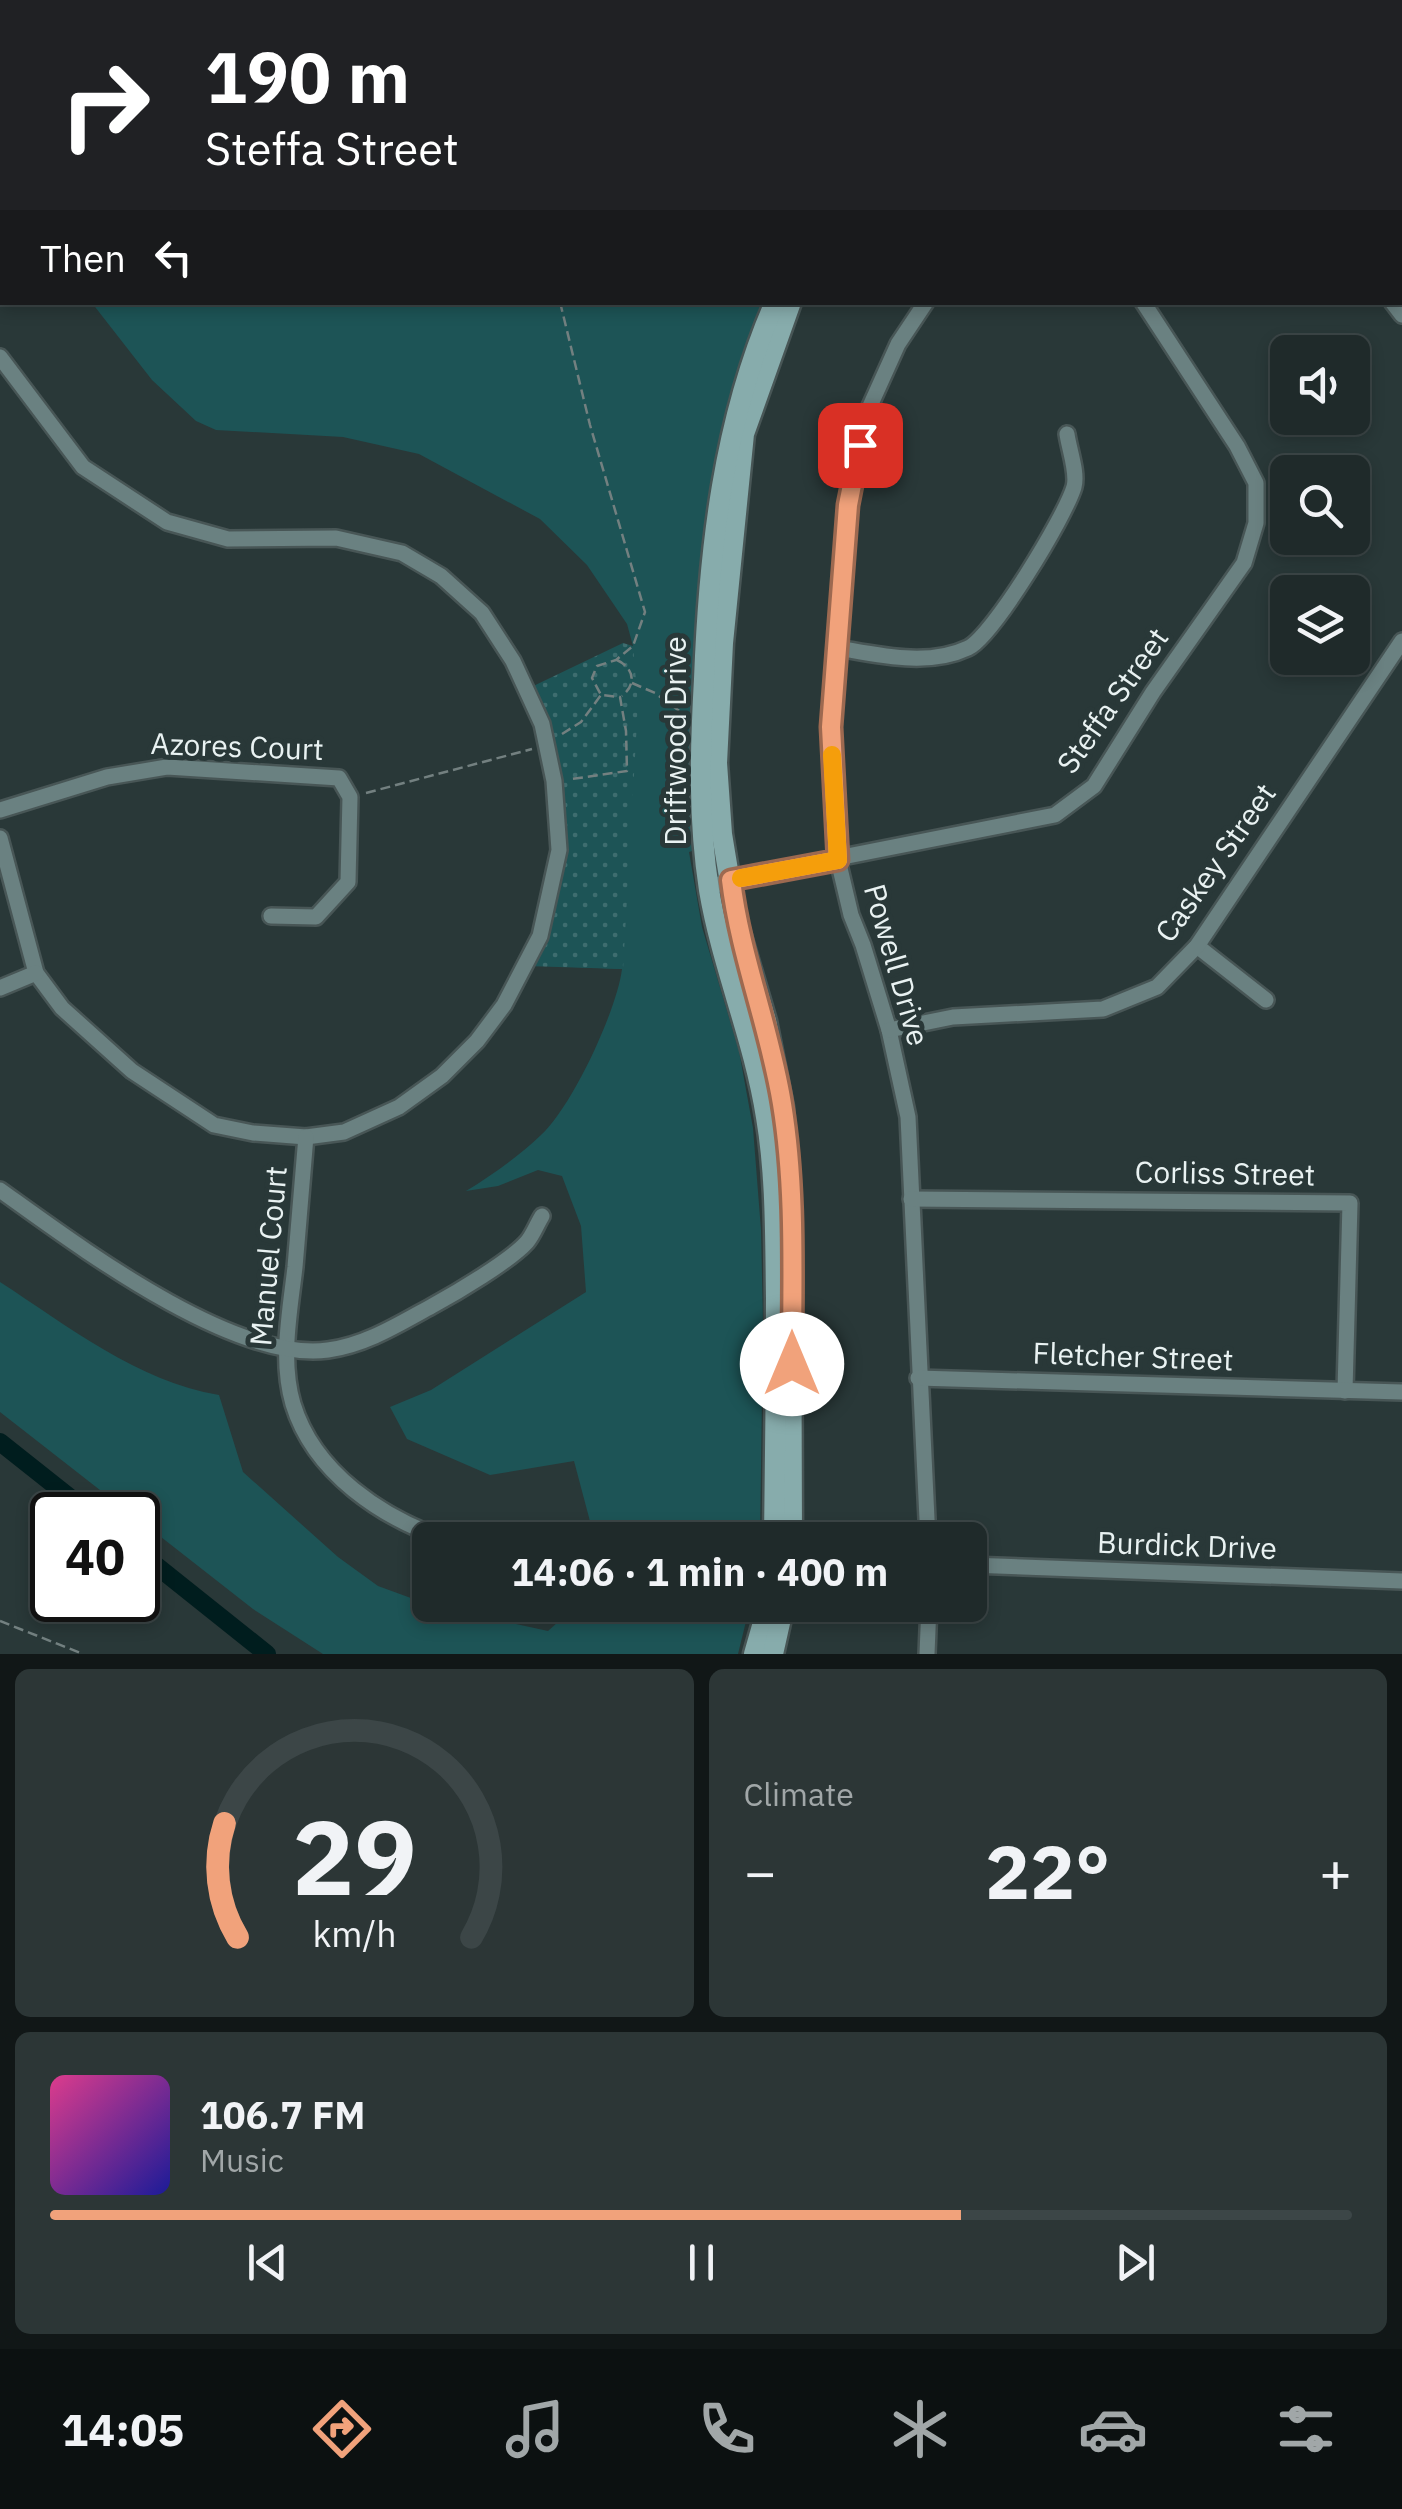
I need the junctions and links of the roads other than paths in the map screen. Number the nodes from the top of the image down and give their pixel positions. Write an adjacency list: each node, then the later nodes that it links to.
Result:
1 (774, 305): 13 (street, Driftwood Drive)
2 (790, 305): 12 (street, Driftwood Drive)
3 (924, 305): 8 (street, Powell Drive)
4 (1145, 305): 11 (street, Steffa Street)
5 (0, 357): 20 (street)
6 (1067, 434): 8 (street)
7 (1402, 641): 15 (street, Caskey Street)
8 (838, 648): 11 (street, Powell Drive)
9 (0, 810): 14 (street, Azores Court)
10 (0, 838): 16 (street)
11 (838, 860): 12 (street, Steffa Street); 19 (street, Powell Drive)
12 (731, 880): 13 (street, Steffa Street); 29 (street, Driftwood Drive)
13 (709, 887): 28 (street, Driftwood Drive)
14 (271, 916)
15 (1197, 946): 18 (street); 19 (street, Caskey Street)
16 (36, 973): 17 (street); 20 (street)
17 (0, 988)
18 (1266, 1000)
19 (889, 1030): 22 (street, Powell Drive)
20 (306, 1137): 24 (street, Manuel Court)
21 (0, 1190): 24 (street)
22 (911, 1198): 25 (street, Powell Drive); 26 (street, Corliss Street)
23 (542, 1216): 24 (street)
24 (286, 1352): 31 (street, Manuel Court)
25 (918, 1378): 26 (street, Fletcher Street); 30 (street, Powell Drive)
26 (1346, 1390): 27 (street, Fletcher Street)
27 (1402, 1392)
28 (774, 1522)
29 (792, 1522)
30 (927, 1522)
31 (412, 1527)
32 (987, 1566): 33 (street, Burdick Drive)
33 (1402, 1581)
34 (763, 1622): 37 (street)
35 (780, 1622): 38 (street)
36 (928, 1622): 39 (street)
37 (754, 1654)
38 (773, 1654)
39 (927, 1654)

